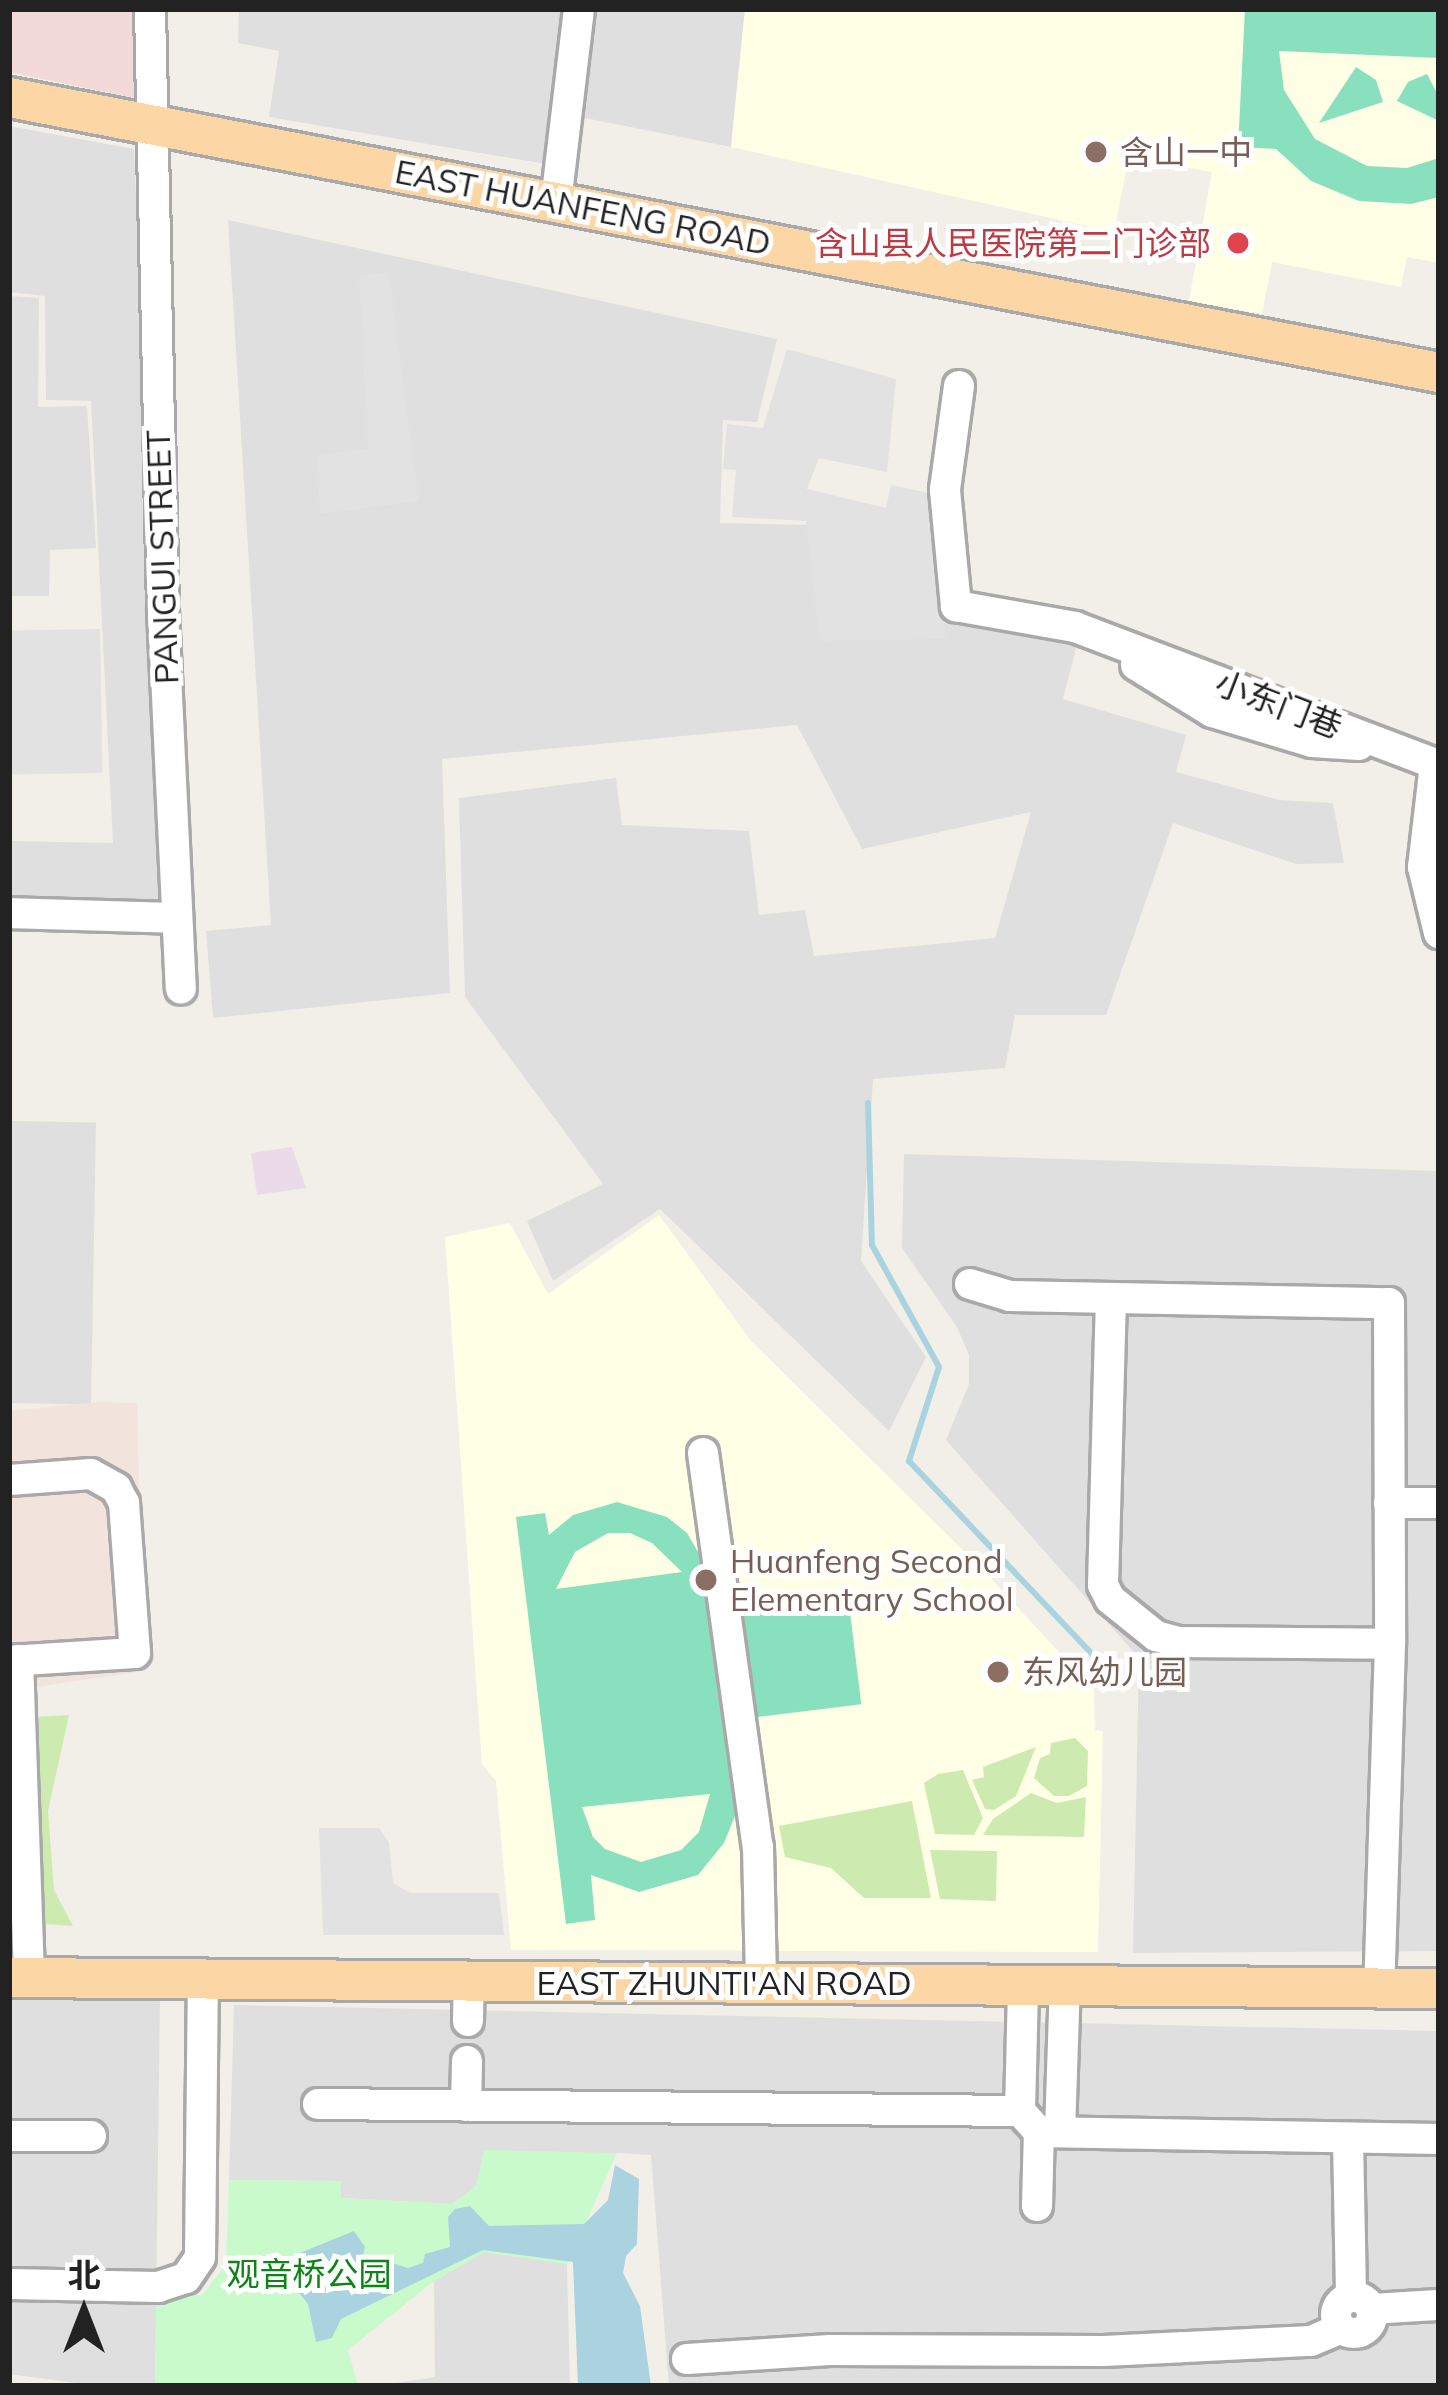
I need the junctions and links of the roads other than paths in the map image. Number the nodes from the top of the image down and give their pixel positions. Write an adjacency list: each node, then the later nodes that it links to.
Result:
1 (150, 9): 4 (street, PANGUI STREET)
2 (578, 9): 5 (street)
3 (9, 97): 4 (main road, EAST HUANFENG ROAD)
4 (150, 126): 5 (main road, EAST HUANFENG ROAD); 9 (street, PANGUI STREET)
5 (556, 202): 6 (main road, EAST HUANFENG ROAD)
6 (1439, 372)
7 (959, 386): 10 (street, 小东门巷)
8 (9, 914): 9 (street)
9 (175, 918): 11 (street, PANGUI STREET)
10 (1439, 933)
11 (181, 989)
12 (970, 1284): 13 (street)
13 (1111, 1298): 16 (street); 18 (street)
14 (703, 1453): 22 (street)
15 (9, 1480): 19 (street)
16 (1389, 1503): 17 (street); 18 (street)
17 (1439, 1503)
18 (1390, 1644): 25 (street)
19 (14, 1661): 20 (street)
20 (19, 1977): 21 (main road, EAST ZHUNTI'AN ROAD)
21 (203, 1979): 22 (main road, EAST ZHUNTI'AN ROAD); 36 (street)
22 (761, 1982): 23 (main road, EAST ZHUNTI'AN ROAD)
23 (1023, 1985): 24 (main road, EAST ZHUNTI'AN ROAD); 30 (street)
24 (1065, 1985): 25 (main road, EAST ZHUNTI'AN ROAD); 30 (street)
25 (1379, 1987): 26 (main road, EAST ZHUNTI'AN ROAD)
26 (1439, 1988)
27 (467, 2061): 29 (street)
28 (318, 2104): 29 (street)
29 (466, 2106): 30 (street)
30 (1040, 2125): 33 (street); 35 (street)
31 (9, 2136): 32 (street)
32 (92, 2136)
33 (1348, 2138): 34 (street); 37 (street)
34 (1439, 2139)
35 (1037, 2206)
36 (9, 2284)
37 (1361, 2303): 38 (street); 39 (street)
38 (1439, 2305)
39 (687, 2359)

